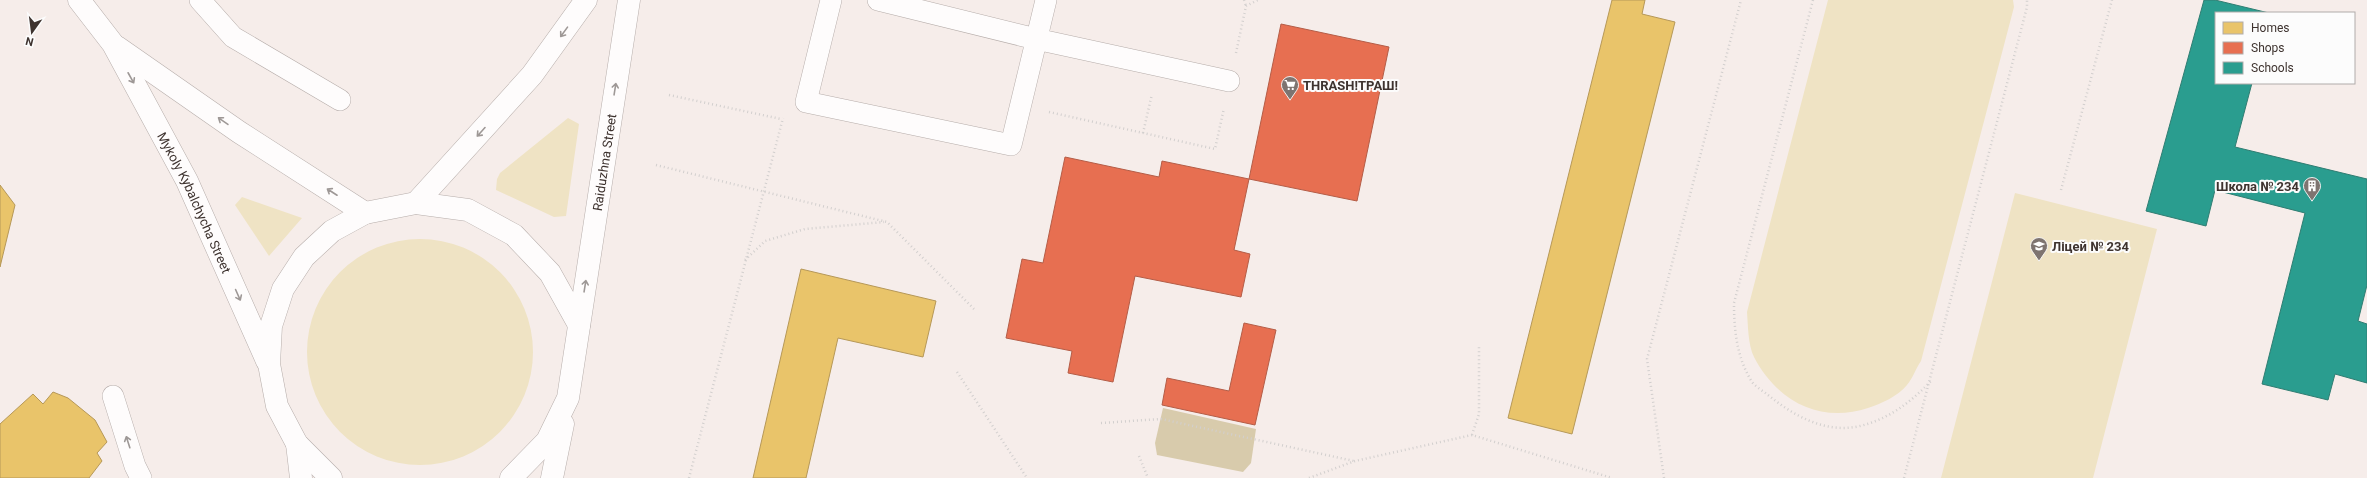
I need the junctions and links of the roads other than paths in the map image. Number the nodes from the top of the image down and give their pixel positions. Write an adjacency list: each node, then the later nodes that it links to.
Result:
1 (200, 0): 11 (lane)
2 (586, 0): 12 (street, one-way to 12)
3 (629, 0): 14 (street, Raiduzhna Street, one-way to 3)
4 (831, 0): 8 (lane)
5 (878, 0): 8 (lane)
6 (1046, 0): 8 (lane)
7 (87, 3): 9 (street, Mykoly Kybalchycha Street)
8 (1036, 39): 10 (lane)
9 (113, 44): 13 (street, Mykoly Kybalchycha Street, one-way to 9); 15 (street, Mykoly Kybalchycha Street, one-way to 15)
10 (1229, 81)
11 (340, 100)
12 (416, 203): 13 (street); 14 (street)
13 (365, 213): 15 (street)
14 (580, 325): 17 (street, Raiduzhna Street)
15 (268, 364): 18 (street)
16 (113, 396): 19 (lane, one-way to 16)
17 (568, 398): 22 (street); 23 (street)
18 (297, 444): 20 (street); 21 (street)
19 (142, 478)
20 (301, 478)
21 (331, 478)
22 (511, 478)
23 (552, 478)

